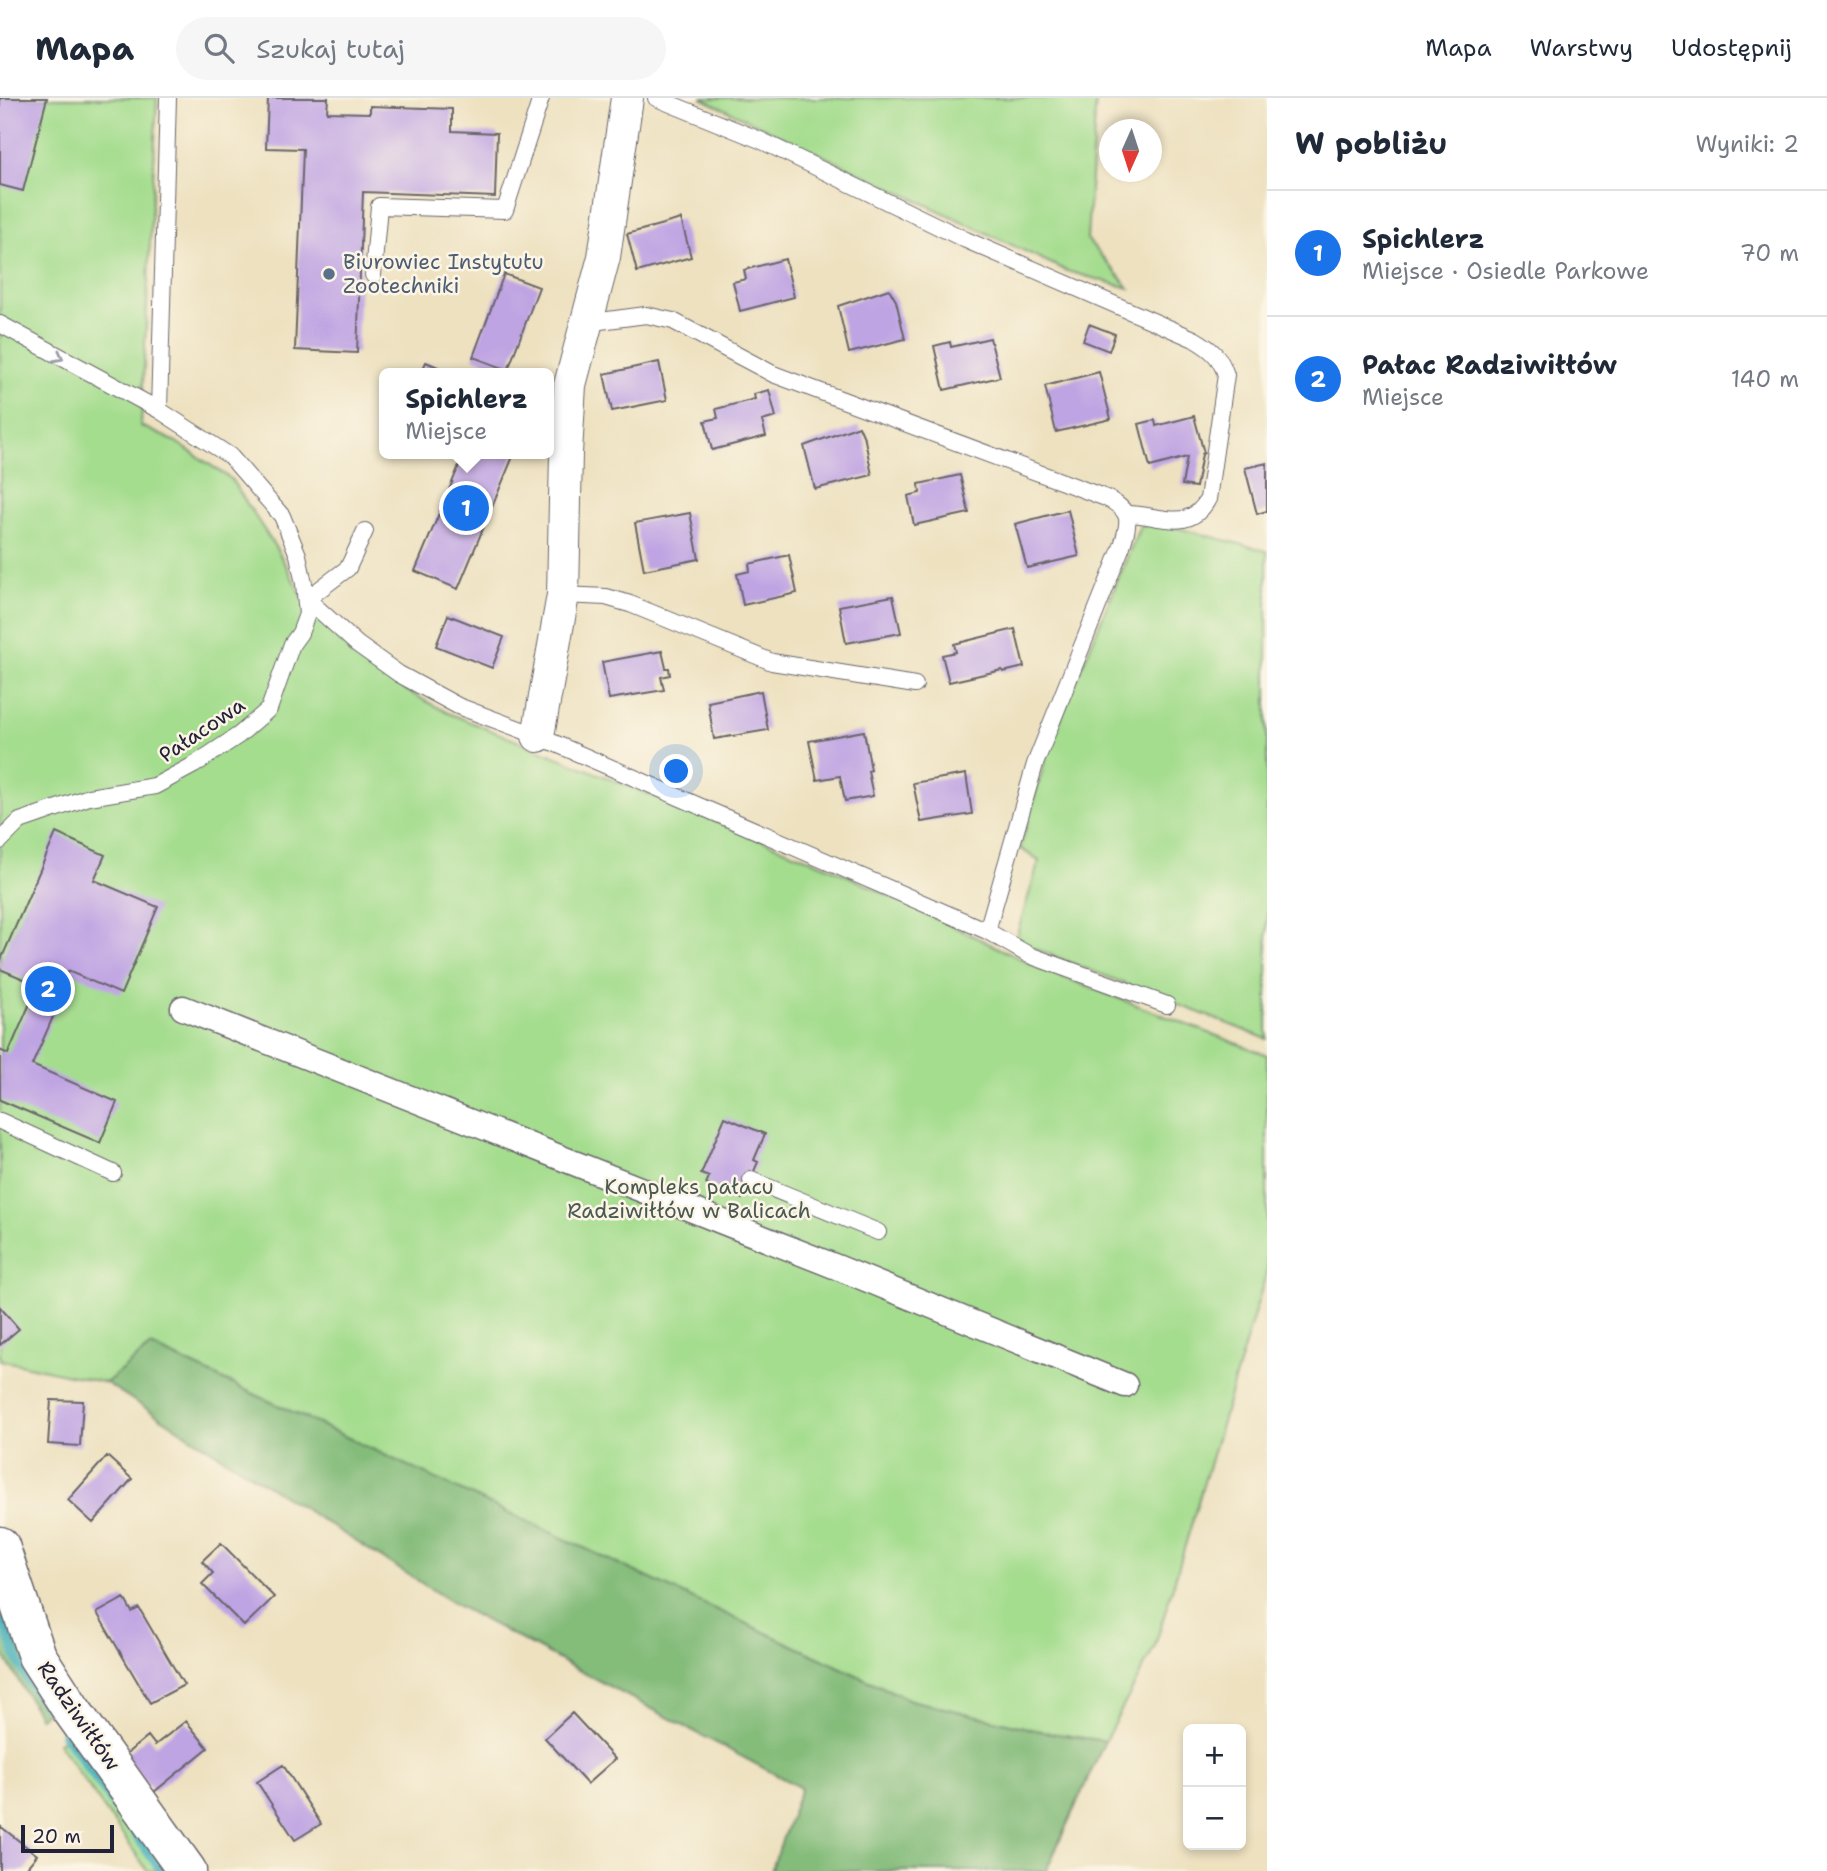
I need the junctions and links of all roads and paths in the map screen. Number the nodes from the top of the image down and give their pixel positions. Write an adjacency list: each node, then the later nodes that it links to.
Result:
1 (168, 98): 8 (lane)
2 (541, 98): 5 (lane)
3 (627, 98): 6 (street)
4 (656, 98): 9 (lane)
5 (373, 275)
6 (585, 323): 9 (lane); 11 (street)
7 (0, 324): 8 (lane, Pałacowa, one-way to 8)
8 (159, 410): 12 (lane, Pałacowa)
9 (1127, 514): 16 (lane)
10 (365, 531): 12 (lane)
11 (563, 595): 13 (lane); 14 (street)
12 (307, 599): 14 (lane); 15 (lane, Pałacowa)
13 (915, 685)
14 (538, 736): 16 (lane)
15 (0, 841)
16 (987, 931): 17 (lane)
17 (1167, 1005)
18 (183, 1008): 23 (street)
19 (0, 1121): 20 (lane)
20 (113, 1173)
21 (751, 1181): 22 (lane)
22 (878, 1232)
23 (1125, 1385)
24 (0, 1546): 25 (street, Radziwiłłów)
25 (187, 1871)

